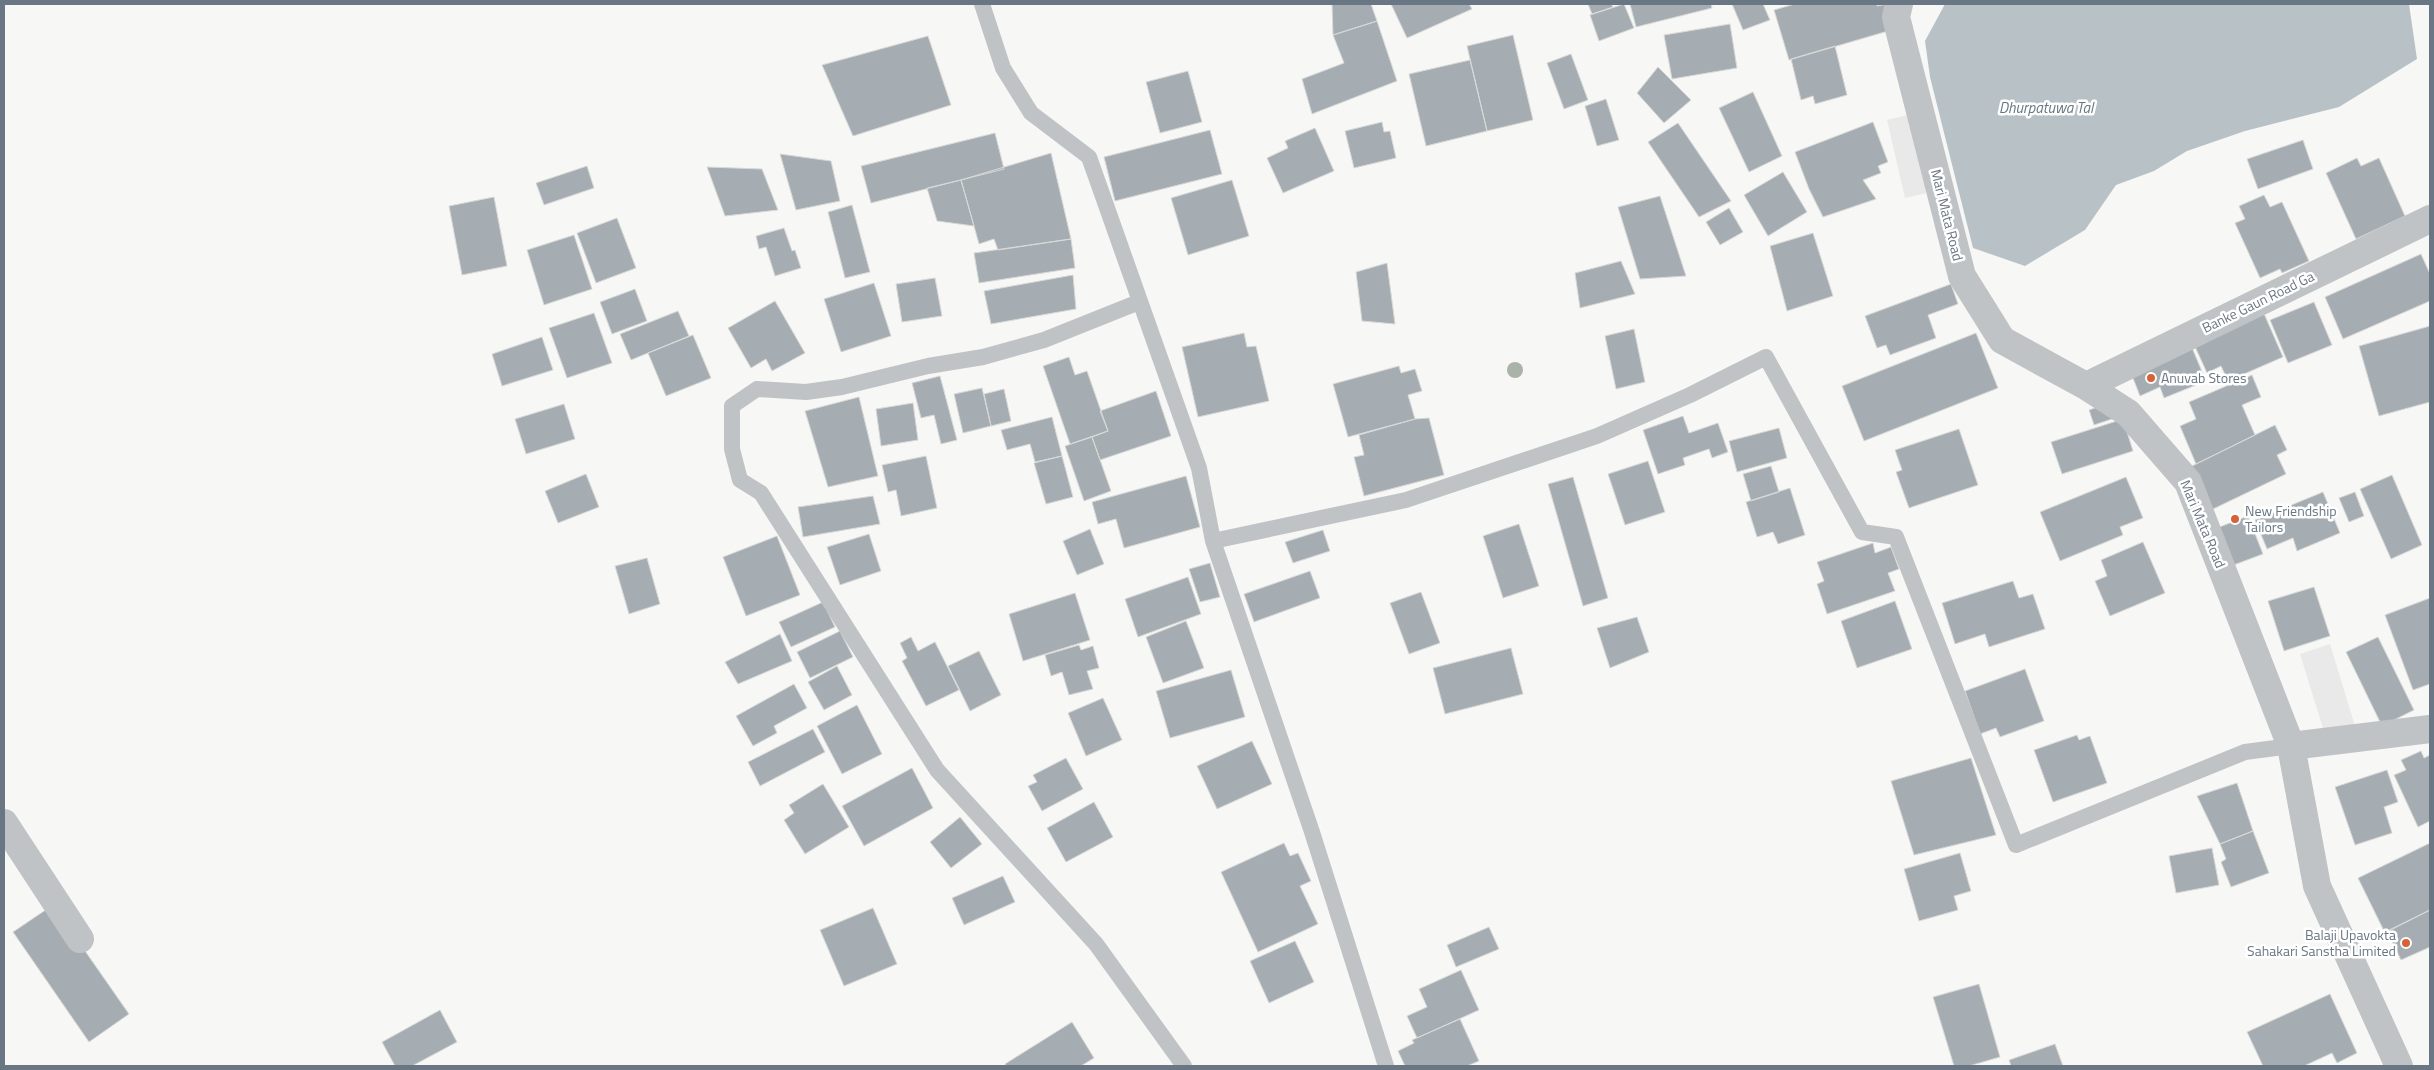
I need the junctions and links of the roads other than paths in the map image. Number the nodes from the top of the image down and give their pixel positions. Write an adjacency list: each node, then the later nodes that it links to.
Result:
1 (982, 4): 4 (lane)
2 (1899, 4): 5 (street, Mari Mata Road)
3 (2430, 219): 5 (street, Banke Gaun Road Ga)
4 (1139, 302): 6 (lane); 11 (lane)
5 (2086, 386): 8 (street, Mari Mata Road)
6 (1213, 541): 8 (lane); 12 (lane)
7 (2430, 729): 8 (street)
8 (2291, 746): 13 (street, Mari Mata Road)
9 (4, 823): 10 (street)
10 (80, 939)
11 (1184, 1066)
12 (1386, 1066)
13 (2398, 1066)

